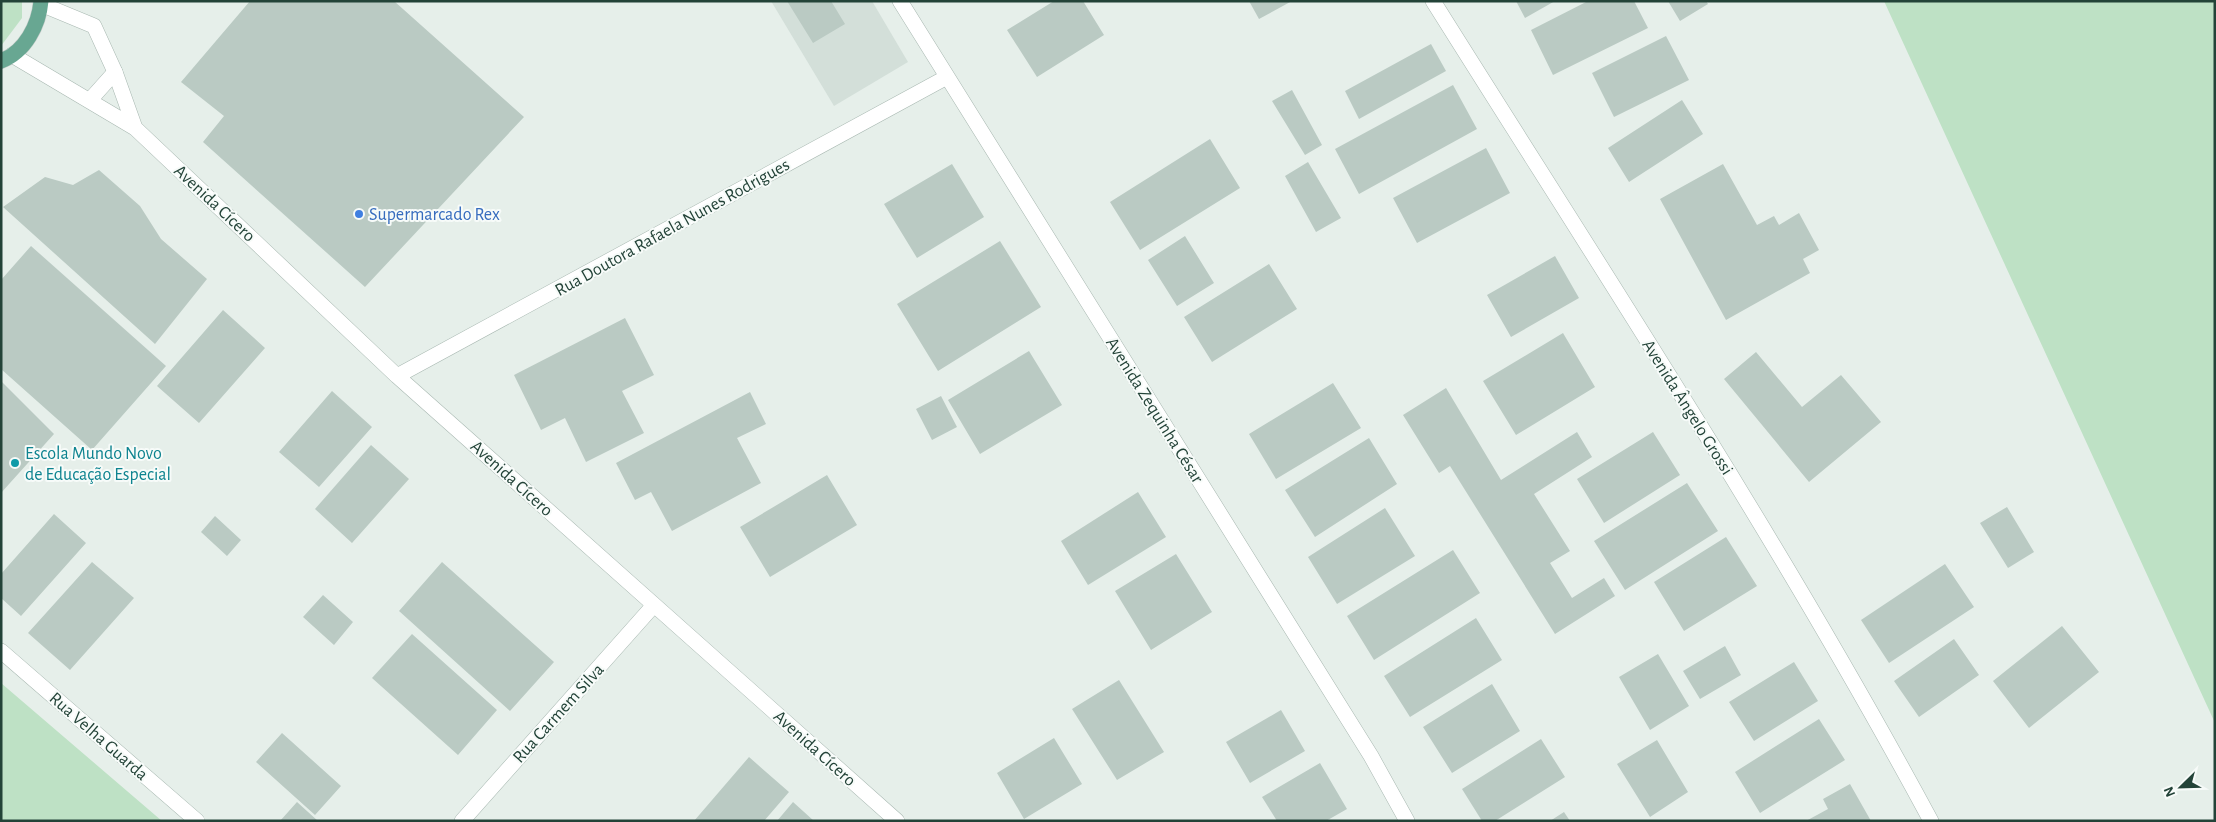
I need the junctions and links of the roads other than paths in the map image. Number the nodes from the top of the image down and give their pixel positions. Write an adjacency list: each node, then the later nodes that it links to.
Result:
1 (900, 1): 6 (street, Avenida Zequinha César)
2 (1433, 1): 16 (street, Avenida Ângelo Grossi)
3 (41, 2): 4 (main road); 5 (street, Avenida Cícero)
4 (5, 60): 7 (street, Avenida Cícero)
5 (115, 72): 7 (street); 8 (street, Avenida Cícero)
6 (946, 77): 9 (street, Rua Doutora Rafaela Nunes Rodrigues); 15 (street, Avenida Zequinha César)
7 (90, 100): 8 (street, Avenida Cícero)
8 (135, 128): 9 (street, Avenida Cícero)
9 (397, 376): 10 (street, Avenida Cícero)
10 (654, 605): 13 (street, Rua Carmem Silva); 14 (street, Avenida Cícero)
11 (1, 651): 12 (street, Rua Velha Guarda)
12 (197, 821)
13 (462, 821)
14 (897, 821)
15 (1407, 821)
16 (1931, 821)

